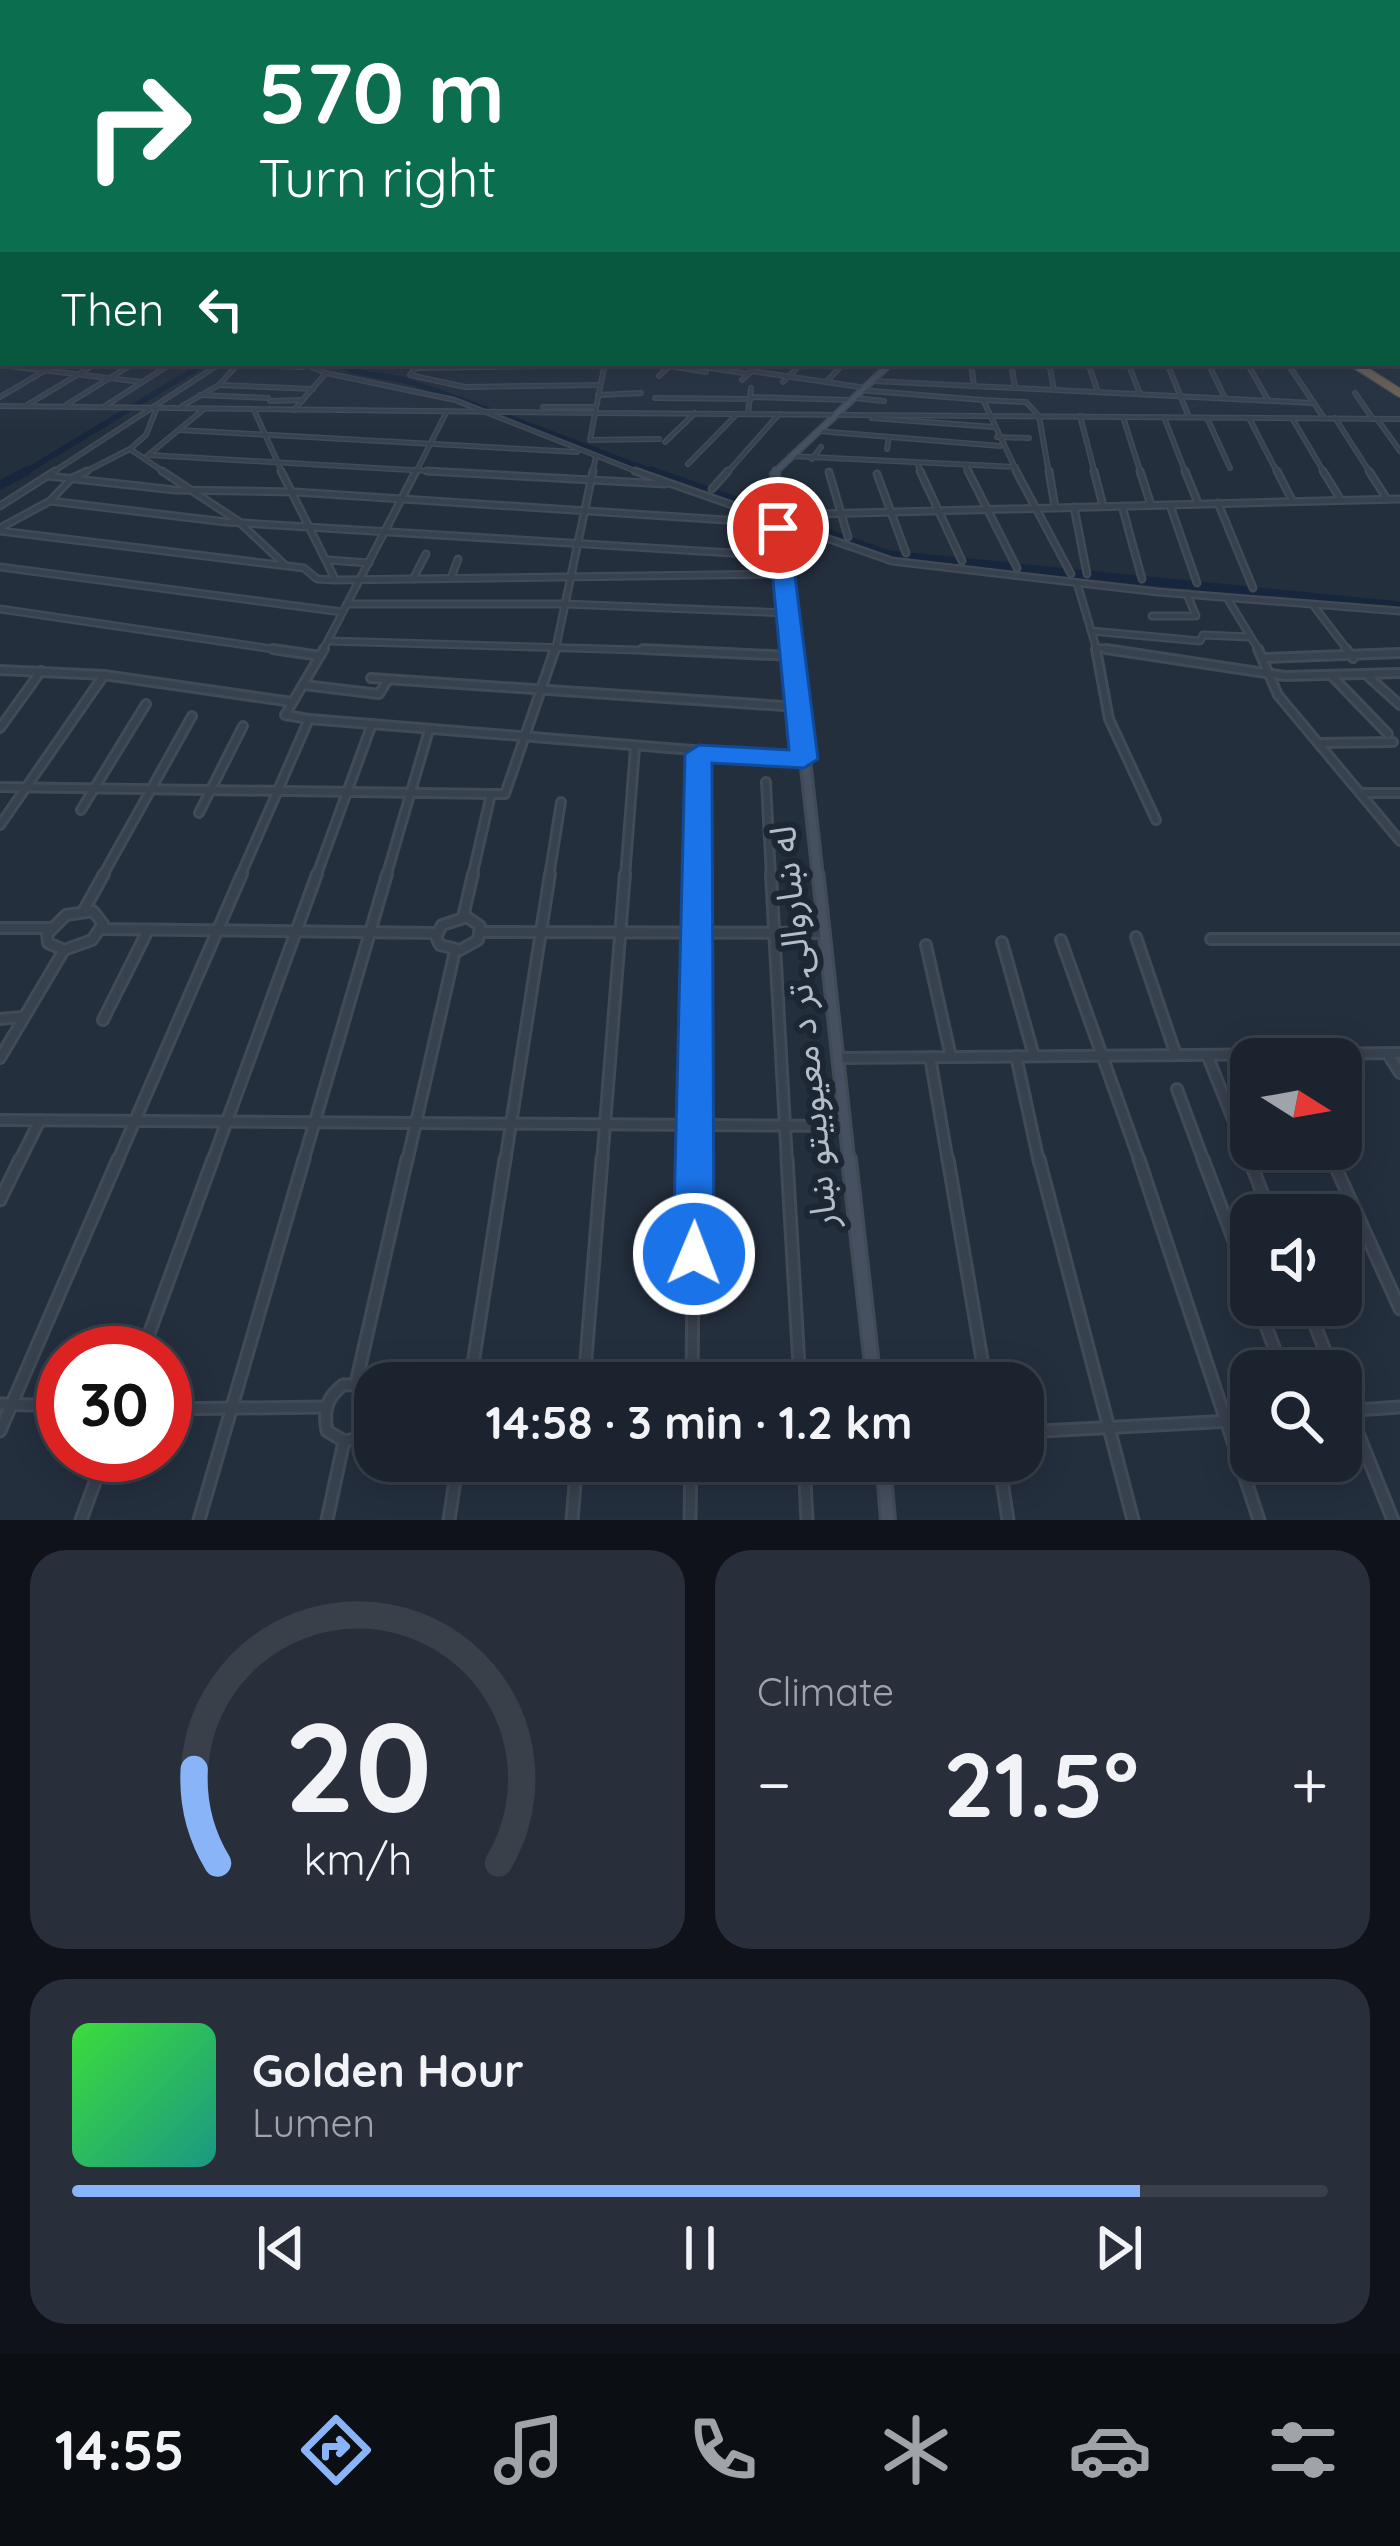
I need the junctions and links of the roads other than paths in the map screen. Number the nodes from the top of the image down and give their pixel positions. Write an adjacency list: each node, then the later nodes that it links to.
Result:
1 (5, 366): 28 (street)
2 (53, 366): 28 (street)
3 (92, 366): 31 (street)
4 (129, 366): 35 (street)
5 (167, 366): 38 (street)
6 (217, 366): 79 (street)
7 (236, 366): 41 (street)
8 (287, 366): 26 (street)
9 (416, 366): 42 (street)
10 (604, 366): 42 (street)
11 (671, 366): 32 (street)
12 (757, 366): 29 (street)
13 (799, 366): 33 (street)
14 (841, 366): 40 (street)
15 (888, 366): 37 (street)
16 (971, 366): 43 (street)
17 (1011, 366): 46 (street)
18 (1050, 366): 49 (street)
19 (1089, 366): 51 (street)
20 (1129, 366): 55 (street)
21 (1168, 366): 58 (street)
22 (1209, 366): 62 (street)
23 (1249, 366): 67 (street)
24 (1289, 366): 71 (street)
25 (1361, 366): 50 (highway)
26 (312, 367): 30 (street)
27 (711, 368): 29 (street); 34 (street)
28 (44, 371): 31 (street); 59 (street)
29 (750, 372): 33 (street); 36 (street)
30 (326, 373): 47 (street); 85 (street)
31 (76, 375): 35 (street); 73 (street)
32 (659, 376)
33 (788, 377): 39 (street); 40 (street)
34 (699, 378)
35 (107, 379): 38 (street); 74 (street)
36 (742, 380)
37 (874, 380): 43 (street); 48 (street)
38 (142, 382): 76 (street)
39 (783, 382)
40 (826, 383): 48 (street)
41 (219, 385): 44 (street); 56 (street)
42 (600, 385): 57 (street)
43 (974, 386): 46 (street)
44 (270, 388): 47 (street); 63 (street)
45 (751, 388): 61 (street)
46 (1015, 388): 49 (street)
47 (313, 389): 65 (street)
48 (862, 389): 54 (street); 64 (street)
49 (1054, 390): 51 (street)
50 (1400, 391)
51 (1097, 392): 55 (street)
52 (641, 393): 57 (street)
53 (1354, 393): 104 (street)
54 (918, 394): 66 (street); 70 (street)
55 (1140, 394): 58 (street)
56 (200, 395): 63 (street); 77 (street)
57 (598, 395): 83 (street)
58 (1181, 396): 62 (street); 98 (street)
59 (0, 397)
60 (655, 398): 61 (street)
61 (751, 398): 64 (street); 89 (street)
62 (1225, 398): 67 (street)
63 (269, 399): 65 (street); 81 (street)
64 (849, 399): 68 (street); 91 (street)
65 (303, 400): 82 (street)
66 (982, 400): 93 (street); 94 (street)
67 (1268, 400): 71 (street)
68 (884, 401)
69 (517, 402): 86 (street)
70 (920, 403)
71 (1313, 403): 102 (street)
72 (0, 406): 73 (street)
73 (24, 407): 74 (street)
74 (62, 407): 76 (street)
75 (543, 407): 83 (street)
76 (102, 408): 79 (street)
77 (180, 408): 78 (street); 79 (street)
78 (204, 409): 80 (street); 108 (street)
79 (152, 410): 120 (street); 140 (street)
80 (254, 410): 81 (street); 111 (street)
81 (275, 410): 82 (street)
82 (294, 410): 84 (street)
83 (596, 410): 86 (street); 87 (street); 87 (street)
84 (446, 411): 85 (street); 116 (street)
85 (482, 412): 86 (street); 122 (street)
86 (514, 412)
87 (695, 413): 88 (street)
88 (737, 414): 89 (street); 133 (street)
89 (748, 414): 90 (street)
90 (779, 414): 91 (street); 145 (street)
91 (832, 415): 92 (street); 109 (street)
92 (851, 415): 93 (street); 106 (street)
93 (989, 415): 94 (street); 107 (street)
94 (1039, 416): 95 (street); 160 (street)
95 (1080, 416): 96 (street); 158 (street)
96 (1123, 417): 97 (street); 155 (street)
97 (1164, 417): 98 (street); 154 (street)
98 (1189, 417): 99 (street)
99 (1208, 418): 100 (street); 136 (street)
100 (1249, 418): 101 (street); 152 (street)
101 (1292, 418): 102 (street); 150 (street)
102 (1324, 418): 103 (street)
103 (1336, 418): 104 (street); 148 (street)
104 (1375, 419): 105 (street); 118 (street)
105 (1400, 419)
106 (918, 422): 107 (street); 110 (street)
107 (994, 427): 113 (street)
108 (179, 430): 111 (street); 126 (street)
109 (816, 431): 112 (street); 127 (street)
110 (917, 433)
111 (264, 436): 116 (street); 131 (street)
112 (889, 437): 115 (street); 121 (street)
113 (998, 437): 114 (street); 117 (street)
114 (1029, 438)
115 (965, 443): 117 (street); 123 (street)
116 (430, 444): 122 (street); 137 (street)
117 (1000, 446): 135 (street)
118 (1399, 447)
119 (820, 448): 128 (street)
120 (130, 449): 126 (street); 141 (street)
121 (886, 449)
122 (584, 452): 125 (street)
123 (964, 452)
124 (926, 455): 132 (street)
125 (596, 456): 142 (street); 143 (street)
126 (146, 457): 131 (street); 144 (street)
127 (790, 457): 128 (street); 169 (street, له ښاروالۍ تر د معیوبیتو ښار)
128 (812, 458): 129 (street)
129 (839, 459): 130 (street); 167 (street)
130 (868, 461): 132 (street); 138 (street)
131 (280, 462): 137 (street); 146 (street)
132 (921, 463): 134 (street); 166 (street)
133 (688, 464)
134 (964, 464): 135 (street); 163 (street)
135 (1016, 467): 162 (street)
136 (1230, 468)
137 (418, 470): 142 (street); 147 (street)
138 (862, 470)
139 (877, 474): 165 (street)
140 (48, 476): 141 (street); 157 (street)
141 (72, 478): 144 (street); 151 (street)
142 (591, 481): 143 (street); 164 (street)
143 (667, 483): 169 (street)
144 (182, 487): 146 (street); 168 (street)
145 (712, 489)
146 (295, 492): 147 (street); 170 (street)
147 (403, 499): 164 (street); 172 (street)
148 (1388, 499): 149 (street); 150 (street)
149 (1400, 499)
150 (1341, 500): 152 (street)
151 (50, 501): 168 (street); 171 (street)
152 (1293, 502): 153 (street)
153 (1218, 503): 154 (street); 196 (street)
154 (1198, 504): 156 (street)
155 (1151, 505): 156 (street); 159 (street)
156 (1170, 505): 194 (street)
157 (0, 506)
158 (1103, 506): 159 (street); 161 (street)
159 (1122, 506): 191 (street)
160 (1055, 507): 161 (street); 162 (street)
161 (1074, 507): 187 (street)
162 (1038, 508): 163 (street); 186 (street)
163 (987, 509): 166 (street); 184 (street)
164 (584, 511): 169 (street); 174 (street)
165 (890, 511): 166 (street); 167 (street); 175 (street)
166 (940, 511): 180 (street)
167 (841, 512): 169 (street); 173 (street)
168 (238, 521): 170 (street); 182 (street)
169 (780, 521): 177 (street, له ښاروالۍ تر د معیوبیتو ښار); 195 (street)
170 (314, 526): 172 (street); 179 (street)
171 (0, 529): 182 (street)
172 (387, 530): 174 (street); 181 (street)
173 (848, 536)
174 (576, 542): 177 (street); 188 (street)
175 (906, 553)
176 (426, 554): 190 (street)
177 (782, 556): 185 (street, له ښاروالۍ تر د معیوبیتو ښار)
178 (458, 559): 189 (street)
179 (328, 560): 181 (street); 192 (street)
180 (962, 562)
181 (369, 563): 193 (street)
182 (287, 566): 192 (street)
183 (0, 567): 201 (street)
184 (1017, 568)
185 (785, 574): 188 (street); 204 (street, له ښاروالۍ تر د معیوبیتو ښار)
186 (1071, 574)
187 (1087, 574)
188 (572, 577): 189 (street); 199 (street)
189 (451, 578): 190 (street)
190 (412, 579): 193 (street)
191 (1142, 579)
192 (335, 580): 193 (street)
193 (360, 580): 201 (street)
194 (1198, 583)
195 (1077, 584): 197 (street); 206 (street)
196 (1253, 589)
197 (1187, 594): 198 (street); 205 (street)
198 (1227, 598): 200 (street); 207 (street)
199 (565, 604): 201 (street); 204 (street); 209 (street)
200 (1314, 606): 203 (street); 215 (street)
201 (345, 608): 208 (street)
202 (0, 609): 212 (street)
203 (1400, 611)
204 (788, 613): 213 (street, له ښاروالۍ تر د معیوبیتو ښار)
205 (1152, 616)
206 (1091, 631): 207 (street); 210 (street)
207 (1250, 637): 214 (street)
208 (328, 641): 209 (street); 212 (street)
209 (556, 645): 213 (street); 226 (street)
210 (1096, 647): 220 (street); 257 (street)
211 (1400, 653): 215 (street)
212 (320, 656): 225 (street)
213 (793, 656): 230 (street, له ښاروالۍ تر د معیوبیتو ښار)
214 (1264, 658): 215 (street); 220 (street)
215 (1354, 658)
216 (0, 670): 217 (street)
217 (40, 671): 219 (street); 235 (street)
218 (1400, 673): 222 (street)
219 (104, 675): 227 (street); 244 (street)
220 (1270, 675): 221 (street); 238 (street)
221 (1332, 676): 222 (street); 238 (street)
222 (1369, 676): 229 (street)
223 (371, 678): 224 (street)
224 (388, 680): 225 (street); 226 (street)
225 (303, 685): 227 (street)
226 (543, 689): 230 (street); 237 (street)
227 (292, 702): 232 (street)
228 (146, 704): 245 (street)
229 (1400, 705)
230 (799, 707): 241 (street, له ښاروالۍ تر د معیوبیتو ښار)
231 (191, 716): 246 (street)
232 (309, 719): 233 (street); 248 (street)
233 (372, 724): 236 (street); 249 (street)
234 (243, 726): 247 (street)
235 (0, 728)
236 (429, 730): 237 (street); 250 (street)
237 (526, 739): 239 (street); 252 (street)
238 (1320, 743): 253 (street)
239 (635, 748): 240 (street); 271 (street)
240 (699, 754): 241 (street); 273 (street)
241 (804, 759): 275 (street, له ښاروالۍ تر د معیوبیتو ښار)
242 (766, 782): 274 (street)
243 (0, 787): 244 (street)
244 (26, 787): 245 (street); 258 (street)
245 (96, 787): 246 (street); 255 (street)
246 (150, 788): 247 (street); 260 (street)
247 (211, 788): 248 (street); 256 (street)
248 (279, 788): 249 (street); 266 (street)
249 (347, 789): 250 (street); 267 (street)
250 (413, 790): 252 (street); 268 (street)
251 (1400, 793): 253 (street)
252 (491, 794): 261 (street)
253 (1361, 794): 259 (street)
254 (561, 802): 270 (street)
255 (82, 810)
256 (199, 813)
257 (1156, 820)
258 (0, 825)
259 (1400, 841)
260 (83, 910): 263 (street); 264 (street)
261 (463, 917): 269 (street); 272 (street)
262 (0, 928): 263 (street)
263 (50, 928): 282 (street)
264 (102, 929): 265 (street); 282 (street)
265 (148, 930): 266 (street); 286 (street)
266 (216, 931): 267 (street); 302 (street)
267 (294, 931): 268 (street); 303 (street)
268 (374, 931): 272 (street); 304 (street)
269 (482, 932): 270 (street); 283 (street)
270 (538, 932): 271 (street); 306 (street)
271 (620, 932): 273 (street); 307 (street)
272 (436, 933): 283 (street)
273 (698, 933): 274 (street); 308 (street)
274 (774, 933): 275 (street); 309 (street)
275 (822, 933): 297 (street, له ښاروالۍ تر د معیوبیتو ښار)
276 (1136, 938): 289 (street)
277 (1211, 939): 278 (street)
278 (1400, 939)
279 (1061, 940): 292 (street)
280 (1002, 942): 291 (street)
281 (926, 945): 294 (street)
282 (64, 950): 284 (street)
283 (455, 951): 305 (street)
284 (22, 1018): 285 (street); 296 (street)
285 (0, 1019)
286 (103, 1020)
287 (1388, 1054): 288 (street); 290 (street); 298 (street)
288 (1400, 1054)
289 (1176, 1055): 290 (street); 292 (street)
290 (1207, 1055): 312 (street)
291 (1034, 1056): 292 (street); 295 (street)
292 (1105, 1056): 332 (street)
293 (930, 1057): 294 (street); 297 (street); 323 (street)
294 (951, 1057): 295 (street)
295 (1016, 1057): 334 (street)
296 (0, 1058)
297 (836, 1058): 310 (street, له ښاروالۍ تر د معیوبیتو ښار)
298 (1400, 1073)
299 (1177, 1089): 314 (street)
300 (0, 1120): 301 (street)
301 (40, 1120): 302 (street); 313 (street)
302 (134, 1121): 303 (street); 325 (street)
303 (225, 1122): 304 (street); 316 (street)
304 (315, 1123): 305 (street); 330 (street)
305 (413, 1123): 306 (street); 317 (street)
306 (509, 1124): 307 (street); 318 (street)
307 (604, 1125): 308 (street); 319 (street)
308 (695, 1125): 309 (street); 320 (street)
309 (785, 1126): 310 (street); 321 (street)
310 (844, 1126): 322 (street, له ښاروالۍ تر د معیوبیتو ښار)
311 (1337, 1170): 315 (street)
312 (1263, 1194)
313 (0, 1200)
314 (1230, 1230)
315 (1400, 1309)
316 (152, 1326)
317 (361, 1362)
318 (473, 1362)
319 (586, 1362)
320 (692, 1362)
321 (799, 1362)
322 (872, 1362)
323 (982, 1362)
324 (354, 1380): 327 (street)
325 (6, 1404): 326 (street); 335 (street)
326 (36, 1405)
327 (325, 1407): 330 (street); 338 (street)
328 (1400, 1407): 331 (street)
329 (192, 1408): 330 (street)
330 (234, 1408): 348 (street)
331 (1362, 1410)
332 (1226, 1422): 333 (street); 334 (street); 357 (street)
333 (1230, 1422)
334 (1108, 1430): 336 (street); 356 (street)
335 (0, 1431)
336 (1044, 1432)
337 (354, 1439): 338 (street)
338 (344, 1441): 349 (street)
339 (1362, 1450): 358 (street)
340 (95, 1482): 347 (street)
341 (455, 1482): 350 (street)
342 (575, 1482): 351 (street)
343 (691, 1482): 352 (street)
344 (805, 1482): 353 (street)
345 (885, 1482): 354 (street)
346 (1002, 1482): 355 (street)
347 (81, 1520)
348 (200, 1520)
349 (327, 1520)
350 (449, 1520)
351 (572, 1520)
352 (690, 1520)
353 (807, 1520)
354 (888, 1520)
355 (1008, 1520)
356 (1133, 1520)
357 (1258, 1520)
358 (1393, 1520)

